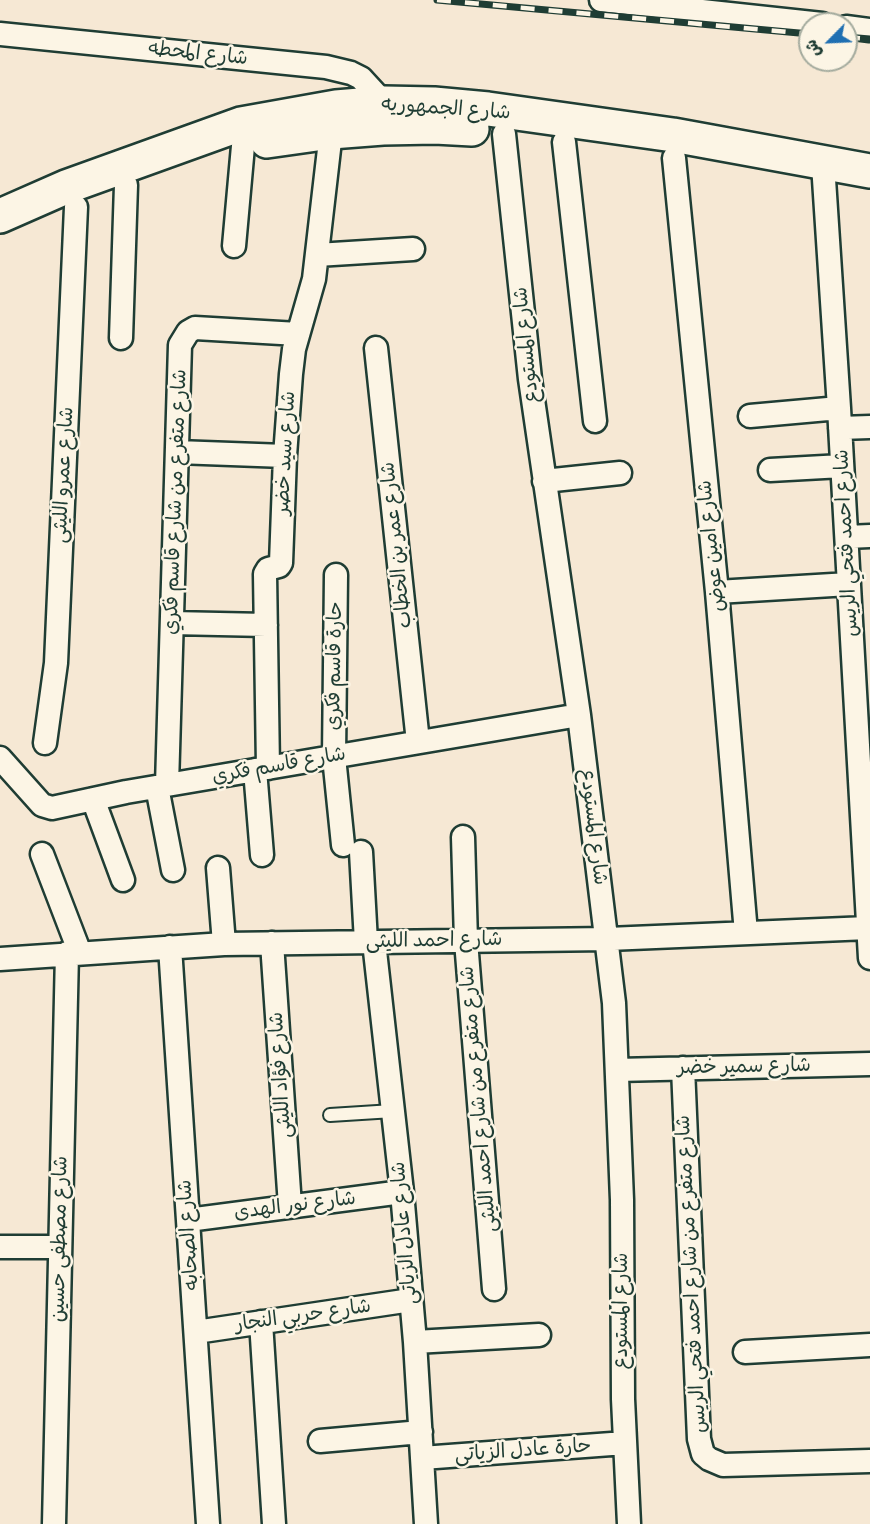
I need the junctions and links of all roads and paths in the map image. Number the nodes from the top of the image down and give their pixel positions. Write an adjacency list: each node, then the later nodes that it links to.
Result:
1 (601, 0): 2 (street)
2 (631, 1): 3 (street)
3 (765, 9): 4 (street)
4 (798, 18)
5 (0, 33): 6 (street, شارع المحطه)
6 (384, 103): 7 (main road, شارع الجمهوريه); 18 (main road, شارع الجمهوريه)
7 (456, 117): 8 (main road, شارع الجمهوريه); 9 (main road, شارع الجمهوريه); 14 (main road, شارع الجمهوريه)
8 (331, 132): 11 (main road, شارع الجمهوريه); 22 (street, شارع سيد خضر)
9 (504, 134): 10 (main road, شارع الجمهوريه); 35 (street, شارع المستودع)
10 (564, 142): 12 (main road, شارع الجمهوريه); 28 (street)
11 (243, 146): 15 (main road, شارع الجمهوريه); 20 (street)
12 (674, 158): 14 (main road, شارع الجمهوريه); 40 (street, شارع امين عوض)
13 (870, 171): 14 (main road, شارع الجمهوريه)
14 (824, 175): 16 (main road, شارع الجمهوريه); 27 (street, شارع احمد فتحي الريس)
15 (126, 185): 17 (main road, شارع الجمهوريه); 24 (street)
16 (870, 192)
17 (76, 207): 19 (main road, شارع الجمهوريه); 46 (street, شارع عمرو الليثى)
18 (0, 216)
19 (0, 236)
20 (234, 246)
21 (413, 249): 22 (street)
22 (317, 255): 23 (street, شارع سيد خضر)
23 (298, 334): 30 (street, شارع متفرع من شارع قاسم فكري); 31 (street, شارع سيد خضر)
24 (121, 338)
25 (375, 348): 45 (street, شارع عمر بن الخطاب)
26 (750, 416): 27 (street)
27 (840, 418): 29 (street); 32 (street, شارع احمد فتحي الريس)
28 (595, 421)
29 (870, 427)
30 (177, 453): 31 (street); 41 (street, شارع متفرع من شارع قاسم فكري)
31 (285, 456): 42 (street, شارع سيد خضر)
32 (843, 466): 33 (street); 37 (street, شارع احمد فتحي الريس)
33 (770, 470)
34 (620, 472): 35 (street)
35 (544, 481): 44 (street, شارع المستودع)
36 (870, 536): 37 (street)
37 (846, 537): 39 (street, شارع احمد فتحي الريس)
38 (336, 575): 47 (street, حارة قاسم فكري)
39 (849, 584): 40 (street); 43 (street, شارع احمد فتحي الريس)
40 (717, 592): 62 (street, شارع امين عوض)
41 (172, 623): 42 (street); 51 (street, شارع متفرع من شارع قاسم فكري)
42 (266, 625): 50 (street, شارع سيد خضر)
43 (862, 669): 49 (street, شارع احمد فتحي الريس)
44 (579, 715): 45 (street, شارع قاسم فكري); 63 (street, شارع المستودع)
45 (418, 742): 47 (street, شارع قاسم فكري)
46 (45, 743)
47 (334, 757): 50 (street, شارع قاسم فكري); 54 (street, حارة قاسم فكري)
48 (2, 765): 52 (street, شارع قاسم فكري)
49 (865, 768): 57 (street, شارع احمد فتحي الريس)
50 (262, 769): 51 (street, شارع قاسم فكري); 56 (street, شارع سيد خضر)
51 (162, 786): 52 (street, شارع قاسم فكري); 59 (street, شارع متفرع من شارع قاسم فكري)
52 (93, 799): 60 (street)
53 (463, 837): 64 (street, شارع متفرع من شارع احمد الليثى)
54 (352, 848): 65 (street, شارع عادل الزياتى)
55 (42, 854): 69 (street)
56 (261, 855)
57 (867, 867): 61 (street, شارع احمد فتحي الريس)
58 (218, 868): 66 (street)
59 (173, 870)
60 (123, 880)
61 (868, 928): 62 (street, شارع احمد الليثى); 70 (street, شارع احمد فتحي الريس)
62 (746, 933): 63 (street, شارع احمد الليثى)
63 (608, 939): 64 (street, شارع احمد الليثى); 74 (street, شارع المستودع)
64 (466, 941): 65 (street, شارع احمد الليثى); 82 (street, شارع متفرع من شارع احمد الليثى)
65 (370, 942): 67 (street, شارع احمد الليثى); 75 (street, شارع عادل الزياتى)
66 (224, 944): 67 (street, شارع احمد الليثى); 68 (street, شارع احمد الليثى)
67 (272, 944): 78 (street, شارع فؤاد الليثى)
68 (171, 947): 69 (street, شارع احمد الليثى); 79 (street, شارع الصحابه)
69 (73, 953): 71 (street, شارع احمد الليثى); 81 (street, شارع مصطفى حسين)
70 (870, 958)
71 (0, 959)
72 (870, 1064): 73 (street, شارع سمير خضر)
73 (683, 1068): 74 (street, شارع سمير خضر); 94 (street, شارع متفرع من شارع احمد فتحي الريس)
74 (617, 1070): 92 (street, شارع المستودع)
75 (393, 1111): 76 (lane); 77 (street, شارع عادل الزياتى)
76 (330, 1115)
77 (402, 1192): 78 (street, شارع نور الهدى); 83 (street, شارع عادل الزياتى)
78 (290, 1206): 79 (street, شارع نور الهدى)
79 (188, 1220): 85 (street, شارع الصحابه)
80 (0, 1247): 81 (street)
81 (59, 1247): 95 (street, شارع مصطفى حسين)
82 (494, 1289)
83 (411, 1300): 84 (street, شارع حربي النجار); 87 (street, شارع عادل الزياتى)
84 (261, 1322): 85 (street, شارع حربي النجار); 97 (street)
85 (196, 1332): 96 (street, شارع الصحابه)
86 (539, 1335): 87 (street)
87 (415, 1342): 90 (street, شارع عادل الزياتى)
88 (870, 1345): 89 (street)
89 (745, 1352)
90 (421, 1432): 91 (street); 93 (street, شارع عادل الزياتى)
91 (320, 1441)
92 (625, 1443): 93 (street, حارة عادل الزياتى); 99 (street, شارع المستودع)
93 (422, 1458): 98 (street, شارع عادل الزياتى)
94 (870, 1461)
95 (54, 1524)
96 (208, 1524)
97 (274, 1524)
98 (426, 1524)
99 (628, 1524)

